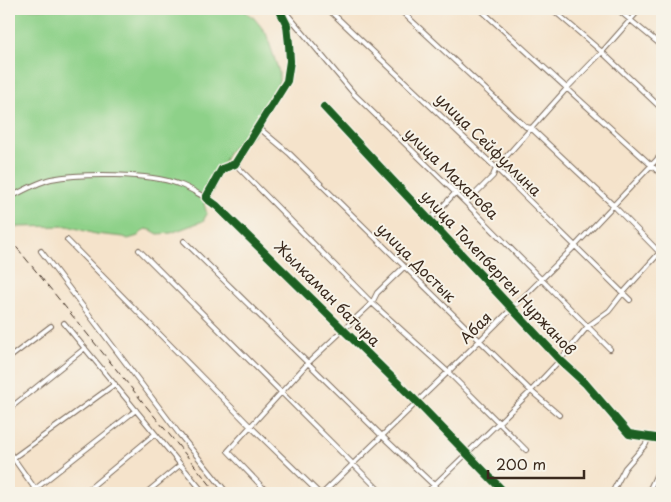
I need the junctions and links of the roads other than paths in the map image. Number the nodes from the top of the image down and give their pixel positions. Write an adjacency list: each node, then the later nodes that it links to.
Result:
1 (281, 9): 14 (street); 21 (street, улица Махатова)
2 (328, 9): 19 (street, улица Сейфуллина)
3 (399, 9): 15 (street)
4 (480, 9): 11 (street)
5 (552, 9): 10 (street)
6 (617, 9): 8 (street)
7 (640, 9): 8 (street)
8 (630, 20): 9 (street); 10 (street)
9 (662, 46)
10 (602, 52): 11 (street); 13 (street)
11 (568, 87): 15 (street); 18 (street)
12 (324, 106): 26 (street, улица Толепберген Нуржанов)
13 (662, 109)
14 (258, 127): 17 (street); 33 (street, улица Достык)
15 (531, 128): 19 (street); 25 (street)
16 (662, 154): 18 (street, Абая)
17 (235, 164): 23 (street); 37 (street)
18 (652, 164): 20 (street); 25 (street, Абая)
19 (496, 168): 24 (street); 29 (street, улица Сейфуллина)
20 (662, 175)
21 (456, 193): 24 (street, улица Махатова); 26 (street)
22 (9, 198): 23 (street, Жылкаман батыра)
23 (206, 198): 42 (street, Жылкаман батыра)
24 (466, 203): 34 (street, улица Махатова)
25 (613, 205): 29 (street, Абая); 32 (street)
26 (429, 221): 38 (street, улица Толепберген Нуржанов)
27 (67, 240): 58 (street)
28 (184, 241): 48 (street)
29 (575, 246): 34 (street, Абая); 35 (street, улица Сейфуллина)
30 (139, 250): 52 (street)
31 (41, 251): 77 (street)
32 (661, 252): 35 (street)
33 (404, 267): 37 (street); 43 (street, улица Достык)
34 (541, 279): 38 (street, Абая); 41 (street, улица Махатова)
35 (623, 293): 36 (street, улица Сейфуллина); 41 (street)
36 (630, 300)
37 (372, 303): 42 (street); 49 (street)
38 (512, 308): 43 (street, Абая); 47 (street, улица Толепберген Нуржанов)
39 (64, 324): 44 (street)
40 (51, 326): 46 (street)
41 (588, 326): 45 (street, улица Махатова); 47 (street)
42 (343, 330): 48 (street); 53 (street, Жылкаман батыра)
43 (479, 341): 49 (street, Абая); 51 (street, улица Достык)
44 (85, 348): 50 (street); 54 (street)
45 (610, 349)
46 (9, 358)
47 (560, 360): 51 (street); 61 (street, улица Толепберген Нуржанов)
48 (308, 363): 52 (street); 60 (street)
49 (448, 372): 53 (street, Абая); 57 (street)
50 (115, 384): 55 (street); 66 (street)
51 (531, 391): 56 (street, улица Достык); 57 (street)
52 (281, 392): 58 (street); 69 (street)
53 (417, 402): 60 (street, Абая); 65 (street, Жылкаман батыра)
54 (9, 409)
55 (136, 410): 59 (street); 71 (street)
56 (558, 415)
57 (498, 422): 63 (street); 65 (street)
58 (250, 426): 78 (street); 79 (street)
59 (155, 434): 68 (street); 74 (street)
60 (382, 436): 69 (street, Абая); 70 (street)
61 (648, 438): 62 (street, улица Толепберген Нуржанов); 84 (street)
62 (662, 439)
63 (526, 450)
64 (9, 452): 66 (street)
65 (466, 453): 70 (street); 83 (street, Жылкаман батыра)
66 (11, 459): 71 (street)
67 (662, 463): 85 (street)
68 (180, 465): 75 (street); 76 (street)
69 (352, 465): 79 (street, Абая); 80 (street)
70 (434, 486): 81 (street); 82 (street)
71 (35, 489): 72 (street); 73 (street)
72 (30, 493)
73 (38, 493)
74 (84, 493)
75 (146, 493)
76 (204, 493)
77 (227, 493)
78 (268, 493)
79 (321, 493)
80 (382, 493)
81 (426, 493)
82 (442, 493)
83 (505, 493)
84 (612, 493)
85 (648, 493)

